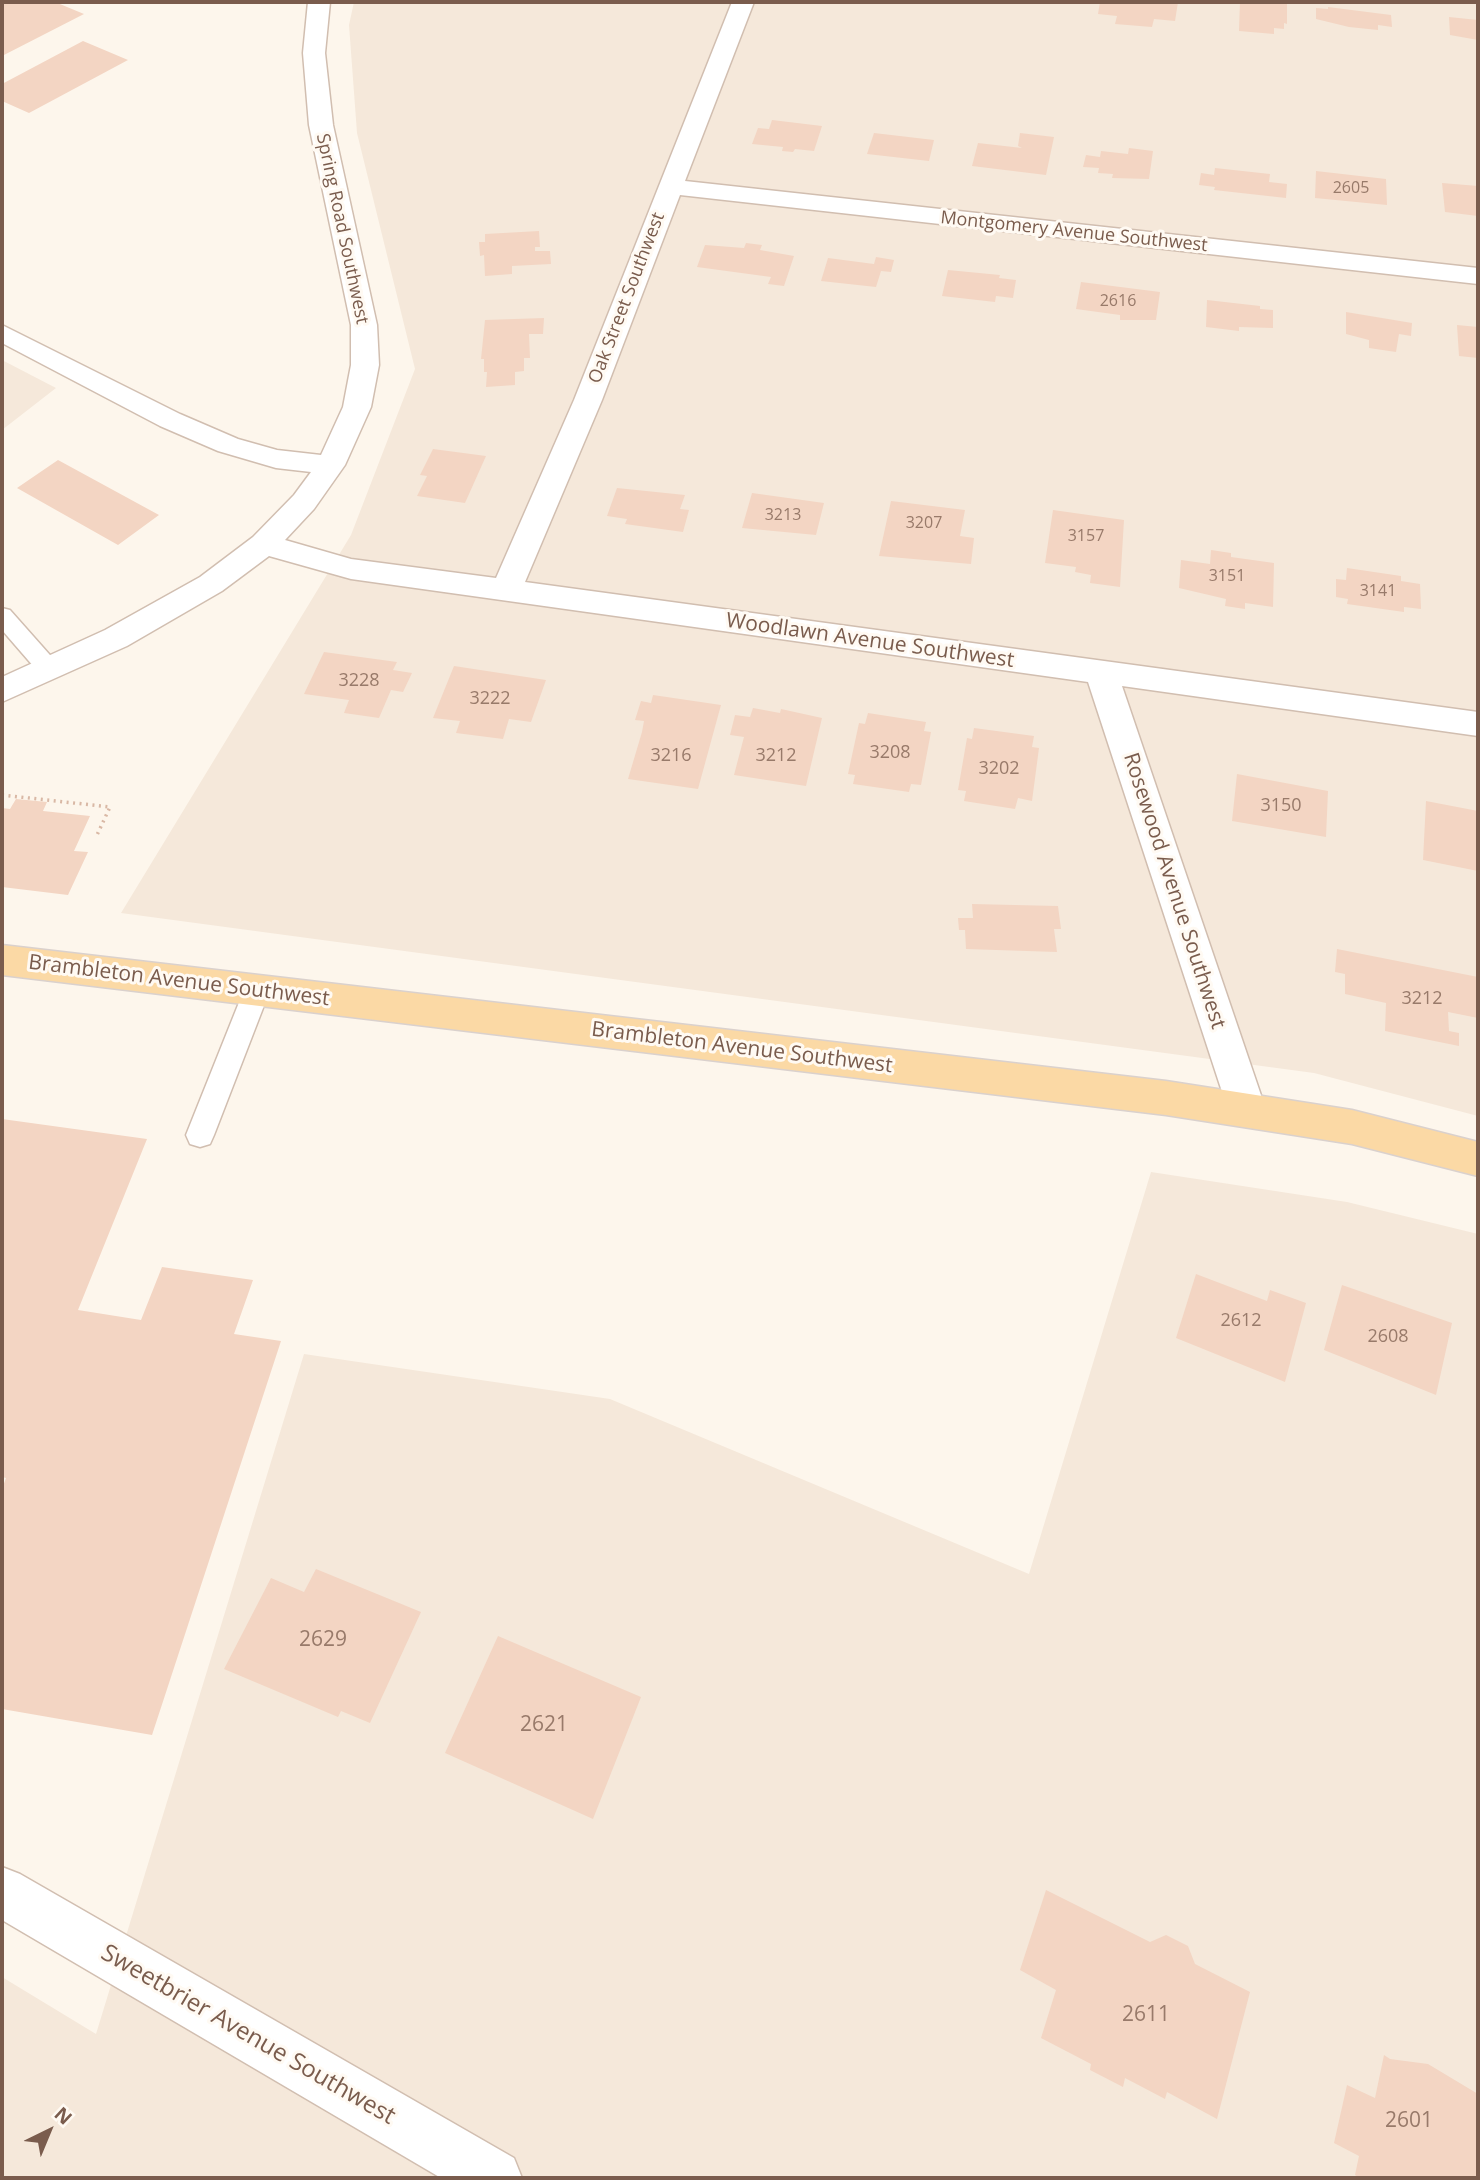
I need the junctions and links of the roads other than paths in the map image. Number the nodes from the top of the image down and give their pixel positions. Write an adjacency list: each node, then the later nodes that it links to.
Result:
1 (319, 2): 6 (street, Spring Road Southwest)
2 (743, 2): 3 (street, Oak Street Southwest)
3 (671, 187): 4 (street, Montgomery Avenue Southwest); 8 (street, Oak Street Southwest)
4 (1478, 276)
5 (2, 333): 6 (street)
6 (331, 465): 7 (street, Spring Road Southwest)
7 (264, 544): 8 (street, Woodlawn Avenue Southwest); 10 (street, Spring Road Southwest)
8 (506, 591): 11 (street, Woodlawn Avenue Southwest)
9 (2, 616): 10 (lane)
10 (49, 669): 12 (street, Spring Road Southwest)
11 (1101, 672): 13 (street, Woodlawn Avenue Southwest); 16 (street, Rosewood Avenue Southwest)
12 (2, 690)
13 (1478, 724)
14 (2, 960): 15 (main road, Brambleton Avenue Southwest)
15 (257, 990): 16 (main road, Brambleton Avenue Southwest); 17 (lane)
16 (1247, 1110): 18 (main road, Brambleton Avenue Southwest)
17 (200, 1135)
18 (1478, 1160)
19 (2, 1892): 20 (street, Sweetbrier Avenue Southwest)
20 (494, 2178)

